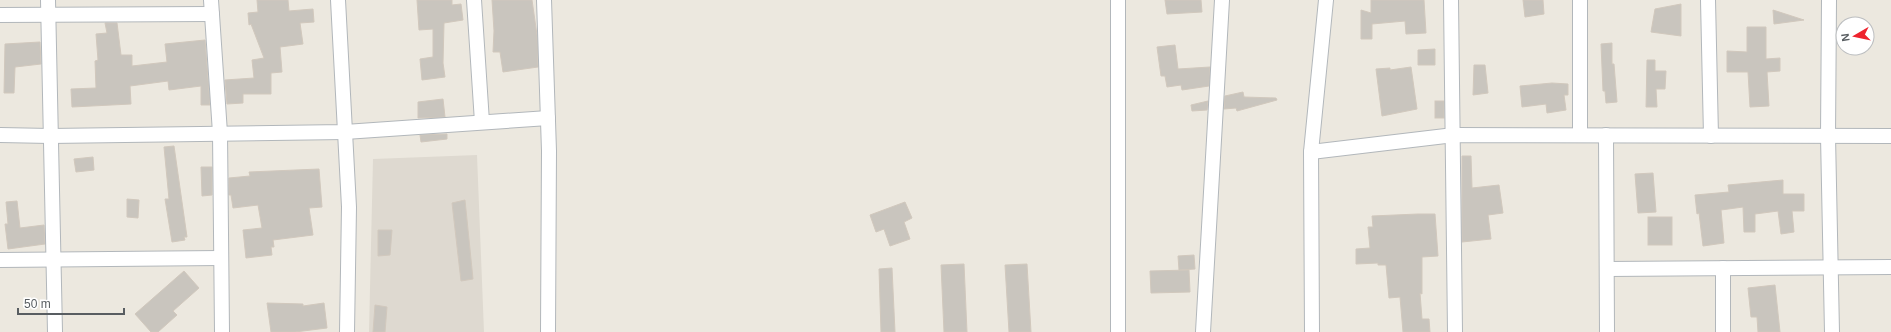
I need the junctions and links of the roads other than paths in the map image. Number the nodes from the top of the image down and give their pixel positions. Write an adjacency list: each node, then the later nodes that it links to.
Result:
1 (48, 0): 15 (street)
2 (211, 0): 13 (street)
3 (338, 0): 18 (street)
4 (474, 0): 17 (street)
5 (544, 0): 16 (street)
6 (1118, 0): 40 (street)
7 (1222, 0): 41 (street)
8 (1326, 0): 28 (street)
9 (1451, 0): 21 (street)
10 (1580, 0): 22 (street)
11 (1708, 0): 25 (street)
12 (1829, 0): 26 (street)
13 (212, 14): 15 (street); 19 (street)
14 (0, 15): 15 (street)
15 (48, 15): 24 (street)
16 (548, 118): 17 (street); 39 (street)
17 (482, 122): 18 (street)
18 (345, 132): 19 (street); 38 (street)
19 (220, 134): 24 (street); 29 (street)
20 (0, 135): 24 (street)
21 (1454, 135): 22 (street); 28 (street); 43 (street)
22 (1580, 135): 23 (street)
23 (1606, 135): 25 (street); 35 (street)
24 (50, 136): 30 (street)
25 (1711, 136): 26 (street)
26 (1828, 136): 27 (street); 34 (street)
27 (1891, 136)
28 (1311, 152): 42 (street)
29 (221, 258): 30 (street); 37 (street)
30 (53, 259): 31 (street); 36 (street)
31 (0, 260)
32 (1891, 267): 34 (street)
33 (1723, 268): 34 (street); 35 (street); 45 (street)
34 (1830, 268): 46 (street)
35 (1606, 269): 44 (street)
36 (56, 332)
37 (222, 332)
38 (347, 332)
39 (548, 332)
40 (1118, 332)
41 (1203, 332)
42 (1312, 332)
43 (1455, 332)
44 (1607, 332)
45 (1723, 332)
46 (1832, 332)

